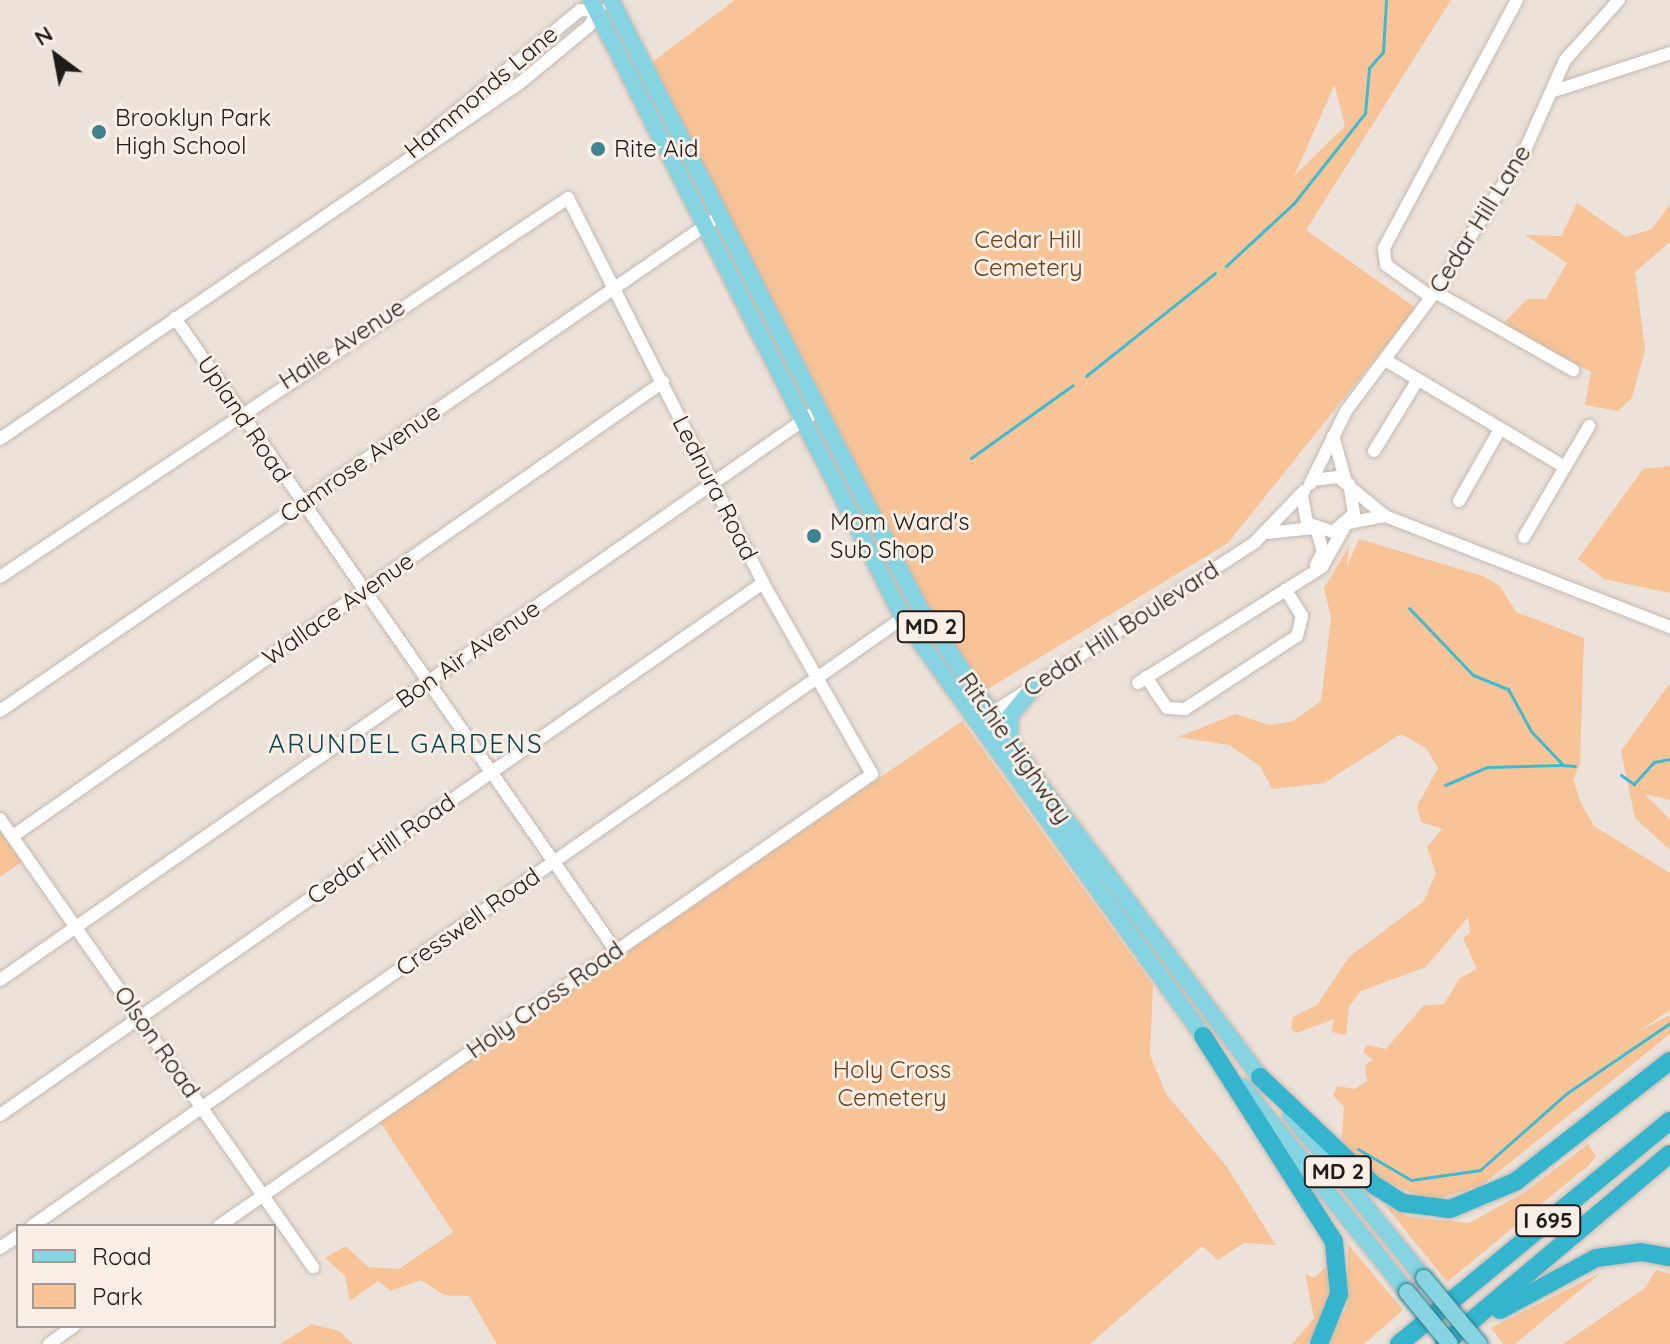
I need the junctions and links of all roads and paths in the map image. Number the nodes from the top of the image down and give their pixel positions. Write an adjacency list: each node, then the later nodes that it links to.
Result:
1 (611, 0): 4 (street); 13 (main road, Ritchie Highway / MD 2)
2 (1517, 0): 16 (street)
3 (1619, 0): 9 (street, Cedar Hill Lane)
4 (594, 6): 5 (street, Hammonds Lane); 8 (street, Hammonds Lane); 14 (main road, Ritchie Highway / MD 2)
5 (538, 45): 7 (street, Hammonds Lane); 8 (street)
6 (1670, 53): 9 (street)
7 (507, 69): 10 (street); 11 (street, Hammonds Lane)
8 (520, 83): 10 (street, Hammonds Lane)
9 (1554, 91): 16 (street, Cedar Hill Lane)
10 (467, 118): 11 (street, Hammonds Lane)
11 (389, 169): 17 (street, Hammonds Lane)
12 (568, 198): 15 (street, Lednura Road); 23 (street, Haile Avenue)
13 (720, 215): 14 (street, Camrose Avenue); 22 (main road, Ritchie Highway / MD 2)
14 (705, 226): 15 (street, Camrose Avenue); 24 (main road, Ritchie Highway / MD 2)
15 (614, 288): 21 (street, Lednura Road); 35 (street, Camrose Avenue)
16 (1433, 294): 18 (street, Cedar Hill Lane); 19 (street)
17 (175, 318): 23 (street, Upland Road); 28 (street, Hammonds Lane)
18 (1387, 361): 20 (street); 27 (street, Cedar Hill Lane)
19 (1573, 370)
20 (1417, 381): 26 (street); 29 (street)
21 (663, 382): 32 (street, Lednura Road); 45 (street, Wallace Avenue)
22 (818, 410): 24 (street, Bon Air Avenue); 52 (main road, Ritchie Highway / MD 2)
23 (240, 411): 35 (street, Upland Road); 42 (street, Haile Avenue)
24 (802, 421): 32 (street, Bon Air Avenue); 46 (main road, Ritchie Highway / MD 2)
25 (1589, 426): 30 (street)
26 (1500, 429): 30 (street); 34 (street)
27 (1333, 436): 31 (street); 33 (street, Cedar Hill Lane)
28 (0, 439)
29 (1374, 451)
30 (1565, 467): 40 (street)
31 (1347, 483): 33 (street); 36 (street); 37 (street)
32 (713, 484): 43 (street, Lednura Road); 49 (street, Bon Air Avenue)
33 (1307, 487): 38 (street); 39 (street, Cedar Hill Boulevard)
34 (1459, 501)
35 (302, 503): 45 (street, Upland Road); 51 (street, Camrose Avenue)
36 (1385, 516): 37 (street, Cedar Hill Boulevard); 47 (street)
37 (1347, 525): 38 (street, Cedar Hill Boulevard); 41 (street)
38 (1315, 530): 39 (street, Cedar Hill Boulevard); 41 (street)
39 (1267, 533): 50 (street, Cedar Hill Boulevard)
40 (1524, 537)
41 (1310, 574): 44 (street)
42 (0, 577)
43 (763, 583): 48 (street, Lednura Road); 55 (street, Cedar Hill Road)
44 (1286, 590): 44 (street)
45 (364, 591): 49 (street, Upland Road); 58 (street, Wallace Avenue)
46 (903, 618): 48 (street, Cresswell Road); 53 (main road, Ritchie Highway / MD 2)
47 (1670, 627)
48 (816, 678): 56 (street, Lednura Road); 59 (street, Cresswell Road)
49 (428, 682): 55 (street, Upland Road); 60 (street, Bon Air Avenue)
50 (1036, 684): 52 (street, Cedar Hill Boulevard); 54 (main road)
51 (0, 711)
52 (990, 714): 53 (street, Cedar Hill Boulevard); 54 (main road, Ritchie Highway / MD 2)
53 (974, 725): 64 (main road, Ritchie Highway / MD 2)
54 (1011, 744): 66 (main road, Ritchie Highway / MD 2)
55 (491, 772): 59 (street, Upland Road); 63 (street, Cedar Hill Road)
56 (872, 774): 61 (street, Holy Cross Road)
57 (0, 819): 58 (street, Olson Road)
58 (13, 836): 60 (street, Olson Road)
59 (553, 862): 61 (street, Upland Road); 67 (street, Cresswell Road)
60 (76, 928): 62 (street, Bon Air Avenue); 63 (street, Olson Road)
61 (616, 951): 71 (street, Holy Cross Road)
62 (0, 980)
63 (140, 1017): 67 (street, Olson Road); 68 (street, Cedar Hill Road)
64 (1203, 1036): 78 (highway); 80 (main road, Ritchie Highway / MD 2, bridge)
65 (1670, 1061): 66 (highway)
66 (1260, 1077): 81 (main road, Ritchie Highway / MD 2, bridge)
67 (203, 1107): 71 (street, Olson Road); 72 (street, Cresswell Road)
68 (0, 1115)
69 (1668, 1122): 79 (highway, I 695)
70 (1670, 1154): 80 (highway, I 695)
71 (264, 1195): 73 (street, Holy Cross Road); 75 (street, Olson Road)
72 (35, 1224)
73 (222, 1224)
74 (1670, 1257): 80 (highway)
75 (313, 1267)
76 (71, 1328): 77 (street)
77 (49, 1344)
78 (1319, 1344)
79 (1399, 1344)
80 (1449, 1344)
81 (1479, 1344)

